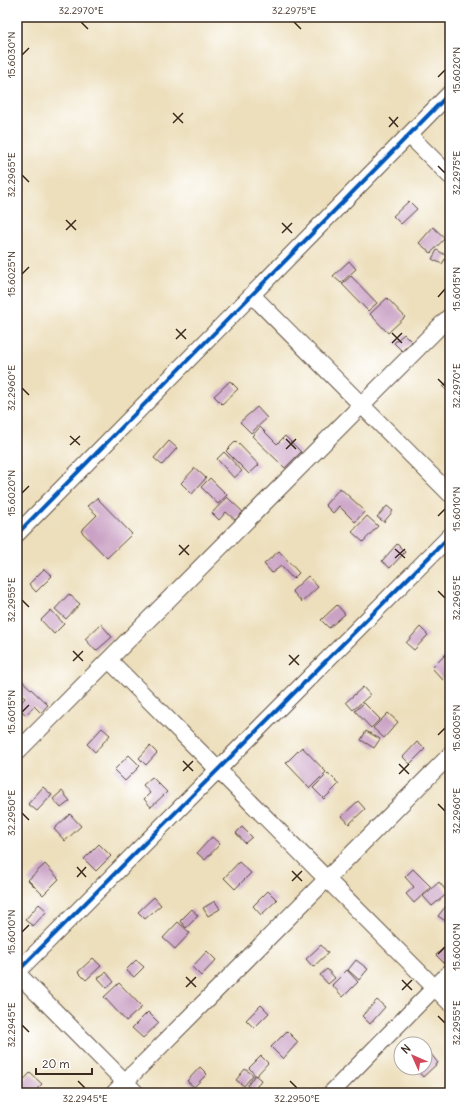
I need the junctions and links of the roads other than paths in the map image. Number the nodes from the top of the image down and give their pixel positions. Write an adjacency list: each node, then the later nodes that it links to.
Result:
1 (450, 94): 2 (street)
2 (409, 135): 3 (street); 4 (street)
3 (450, 176)
4 (252, 295): 6 (street); 8 (street)
5 (450, 316): 6 (street)
6 (361, 405): 7 (street); 10 (street)
7 (450, 494)
8 (17, 534)
9 (450, 536): 13 (street)
10 (109, 660): 11 (street); 13 (street)
11 (17, 752)
12 (450, 755): 14 (street)
13 (218, 769): 14 (street); 15 (street)
14 (327, 879): 17 (street); 19 (street)
15 (17, 972): 19 (street)
16 (450, 972): 17 (street)
17 (435, 988): 18 (street); 21 (street)
18 (450, 1003)
19 (131, 1087): 20 (street)
20 (114, 1093)
21 (331, 1093)

